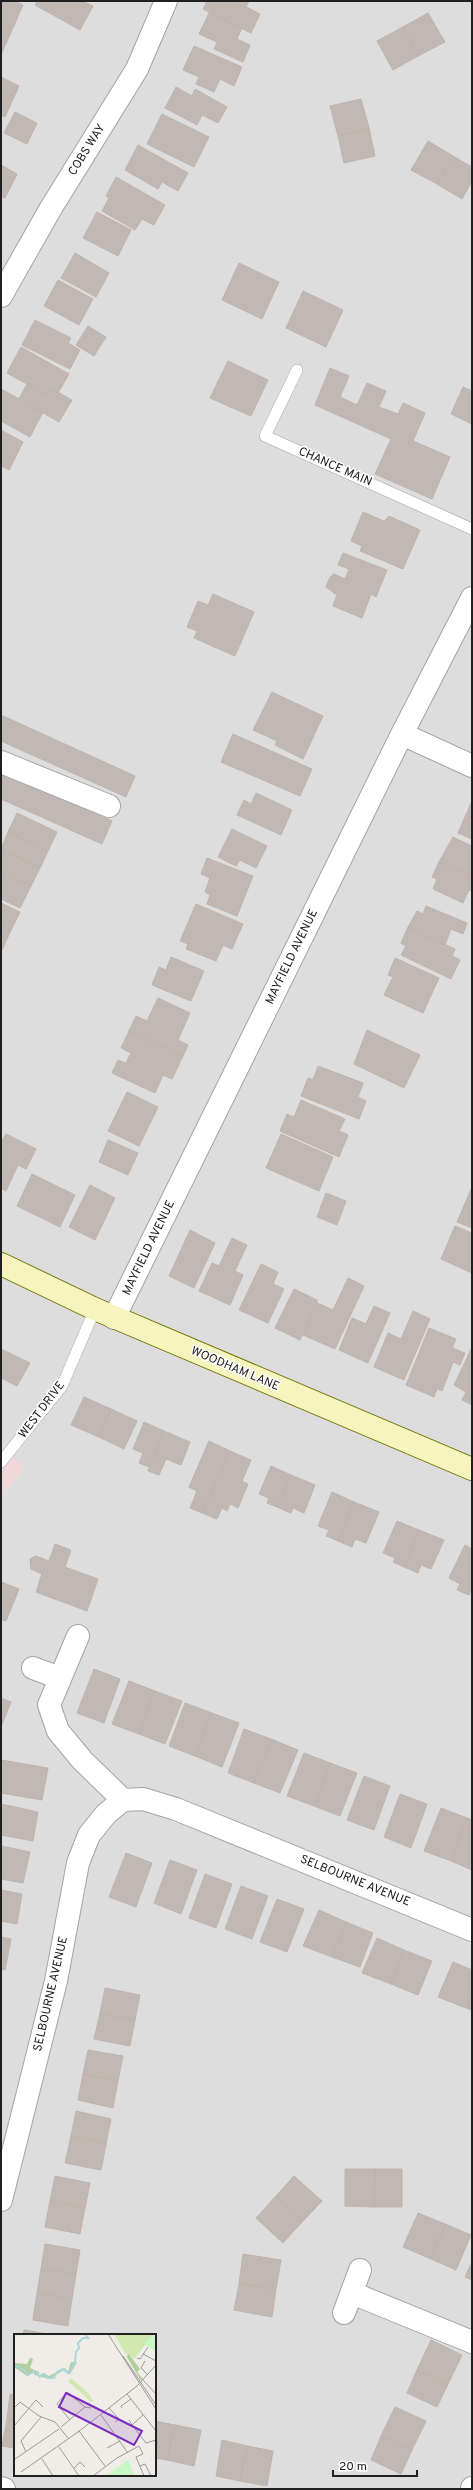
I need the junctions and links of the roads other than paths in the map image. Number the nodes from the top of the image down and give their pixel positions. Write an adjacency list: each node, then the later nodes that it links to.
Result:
1 (166, 1): 2 (street, COBS WAY)
2 (1, 296)
3 (298, 370): 4 (lane, CHANCE MAIN)
4 (472, 529)
5 (472, 598): 6 (street, MAYFIELD AVENUE)
6 (402, 734): 8 (street); 11 (street, MAYFIELD AVENUE)
7 (1, 762): 9 (street)
8 (472, 766)
9 (109, 806)
10 (1, 1264): 11 (main road, WOODHAM LANE)
11 (105, 1314): 12 (lane, WEST DRIVE); 13 (main road, WOODHAM LANE)
12 (1, 1462)
13 (472, 1469)
14 (78, 1636): 16 (street)
15 (33, 1668): 16 (street)
16 (60, 1678): 17 (street)
17 (123, 1800): 18 (street, SELBOURNE AVENUE); 19 (street, SELBOURNE AVENUE)
18 (472, 1930)
19 (1, 2200)
20 (360, 2270): 21 (street)
21 (352, 2293): 22 (street); 23 (street)
22 (344, 2313)
23 (472, 2342)

